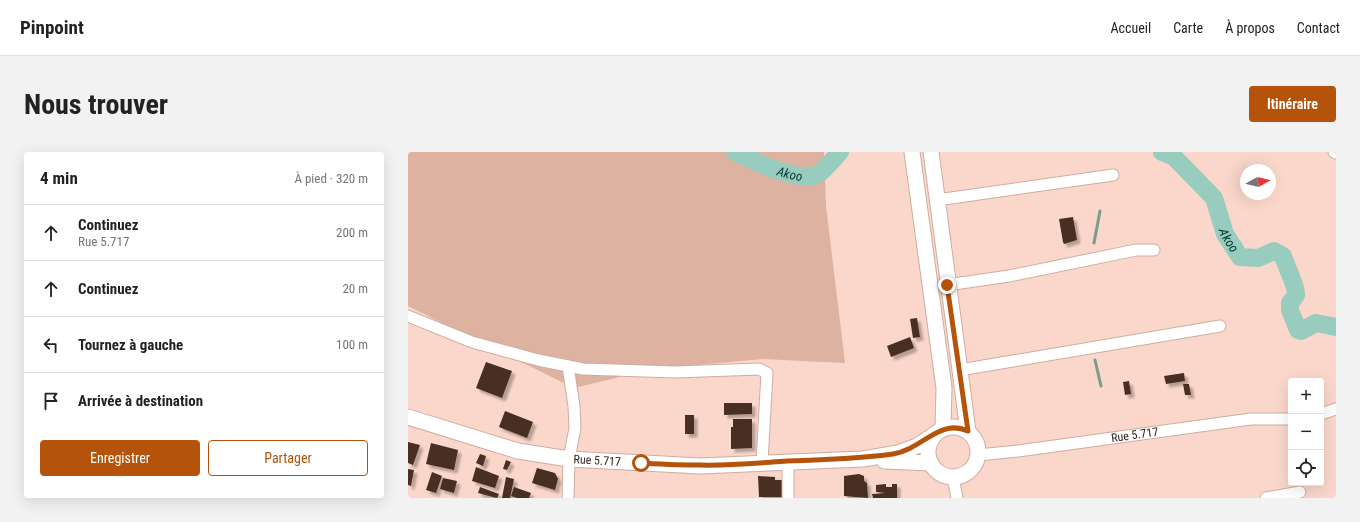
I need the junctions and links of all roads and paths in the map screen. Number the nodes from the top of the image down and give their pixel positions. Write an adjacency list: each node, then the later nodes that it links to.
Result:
1 (912, 152): 15 (street)
2 (931, 152): 4 (street)
3 (1113, 175): 4 (street)
4 (937, 200): 6 (street)
5 (1154, 250): 6 (street)
6 (947, 285): 10 (street)
7 (408, 316): 9 (street)
8 (1220, 326): 10 (street)
9 (568, 366): 19 (street); 21 (street)
10 (960, 370): 16 (street)
11 (1336, 409): 12 (street)
12 (1324, 413)
13 (408, 417): 19 (street, Rue 5.717)
14 (1288, 421): 17 (street, Rue 5.717)
15 (939, 431): 16 (street); 18 (street, Rue 5.717); 22 (street)
16 (968, 431): 17 (street)
17 (978, 454): 23 (street)
18 (864, 458): 20 (street, Rue 5.717); 22 (street, Rue 5.717)
19 (569, 459): 21 (street, Rue 5.717); 25 (street)
20 (788, 461): 21 (street, Rue 5.717); 26 (street)
21 (762, 462)
22 (931, 464): 23 (street)
23 (953, 477): 27 (street)
24 (1300, 491): 28 (street)
25 (568, 498)
26 (788, 498)
27 (957, 498)
28 (1266, 498)

